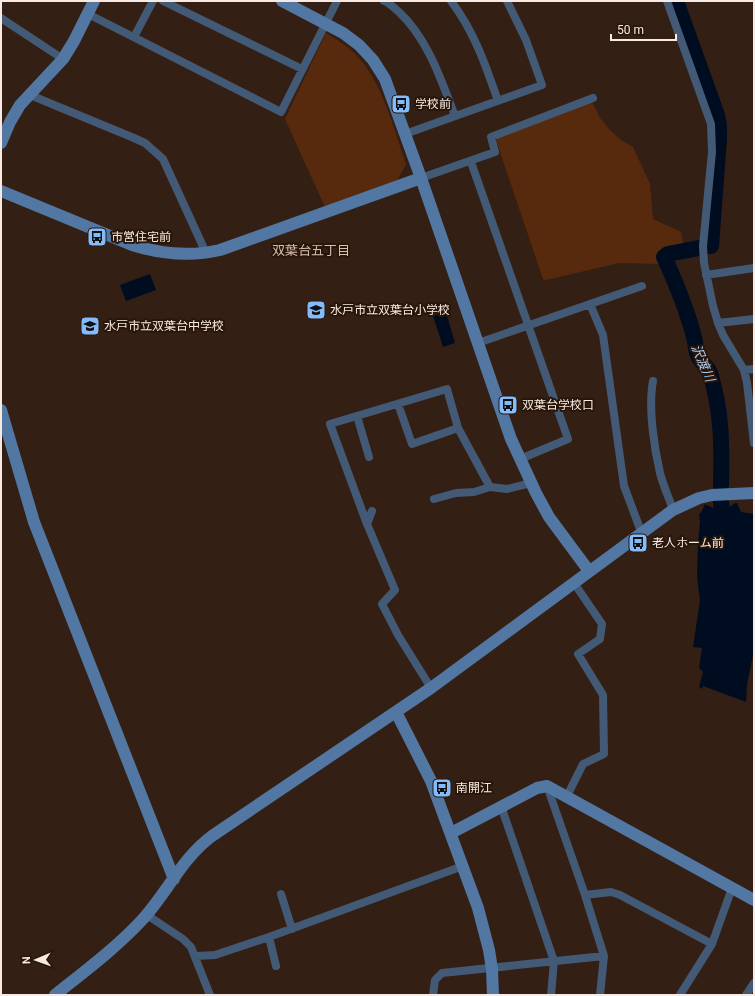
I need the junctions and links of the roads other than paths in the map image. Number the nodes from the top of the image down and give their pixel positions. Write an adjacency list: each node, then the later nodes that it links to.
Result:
1 (94, 1): 10 (street)
2 (152, 1): 13 (street)
3 (163, 1): 15 (street)
4 (282, 1): 12 (street)
5 (338, 1): 12 (street)
6 (451, 1): 18 (street)
7 (507, 1): 18 (street)
8 (667, 1): 27 (street)
9 (387, 2): 19 (street)
10 (88, 14): 13 (street); 14 (street)
11 (1, 18): 14 (street)
12 (327, 23): 15 (street); 20 (street)
13 (134, 37): 15 (street)
14 (63, 59): 16 (street)
15 (302, 69)
16 (30, 95): 21 (street); 25 (street)
17 (594, 98): 22 (street)
18 (498, 101): 19 (street)
19 (454, 116): 20 (street)
20 (405, 134): 23 (street)
21 (1, 143)
22 (471, 162): 23 (street); 32 (street)
23 (421, 178): 25 (street); 33 (street)
24 (1, 191): 25 (street)
25 (206, 253)
26 (754, 268): 27 (street)
27 (706, 275): 31 (street)
28 (642, 286): 29 (street)
29 (590, 304): 32 (street); 51 (street)
30 (754, 319): 31 (street)
31 (718, 323): 35 (street)
32 (529, 325): 33 (street); 43 (street)
33 (478, 343): 43 (street)
34 (754, 369): 35 (street)
35 (744, 370): 41 (street)
36 (653, 381): 48 (street)
37 (398, 404): 39 (street); 40 (street); 40 (street)
38 (1, 410): 61 (street)
39 (357, 416): 42 (street); 50 (street)
40 (458, 428): 45 (street)
41 (754, 442)
42 (369, 457)
43 (520, 459): 44 (street)
44 (531, 483): 45 (street); 52 (street)
45 (490, 487): 47 (street)
46 (754, 493): 48 (street)
47 (434, 499)
48 (673, 510): 51 (street)
49 (372, 511): 50 (street)
50 (367, 524): 54 (street)
51 (642, 534): 52 (street)
52 (589, 572): 53 (street)
53 (574, 583): 54 (street); 57 (street)
54 (431, 688): 55 (street)
55 (396, 712): 59 (street); 61 (street)
56 (547, 786): 57 (street); 58 (street); 64 (street)
57 (567, 796): 62 (street)
58 (501, 806): 59 (street); 72 (street)
59 (451, 833): 60 (street)
60 (463, 866): 67 (street); 74 (street)
61 (174, 879): 66 (street)
62 (732, 888): 65 (street); 69 (street)
63 (280, 894): 67 (street)
64 (585, 895): 69 (street); 71 (street)
65 (754, 900)
66 (147, 915): 70 (street); 76 (street)
67 (292, 929): 68 (street)
68 (269, 937): 70 (street); 73 (street)
69 (712, 944): 82 (street)
70 (196, 956): 77 (street)
71 (604, 956): 72 (street); 81 (street)
72 (554, 961): 74 (street); 80 (street)
73 (276, 966)
74 (492, 968): 78 (street); 79 (street)
75 (754, 983): 83 (street)
76 (55, 995)
77 (210, 995)
78 (433, 995)
79 (493, 995)
80 (551, 995)
81 (600, 995)
82 (680, 995)
83 (746, 995)

